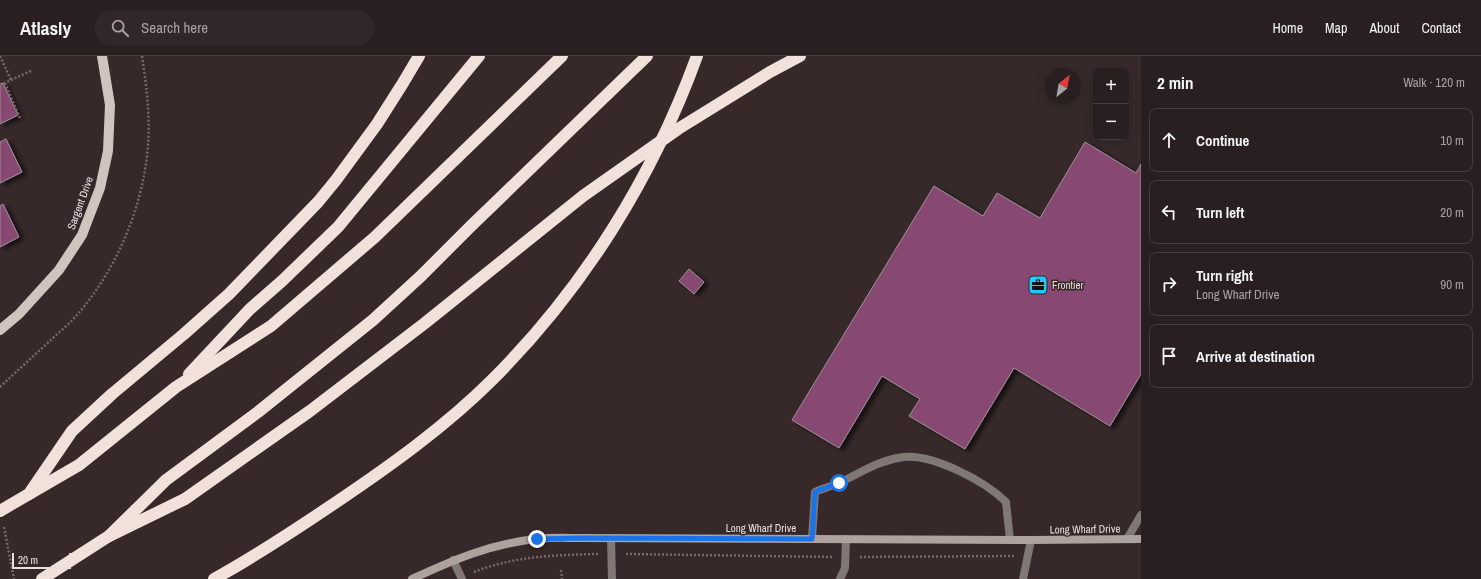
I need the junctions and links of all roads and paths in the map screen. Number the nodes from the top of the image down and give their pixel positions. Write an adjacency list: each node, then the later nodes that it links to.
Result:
1 (0, 56): 11 (path)
2 (102, 56): 15 (main road, Sargent Drive)
3 (142, 56): 16 (path)
4 (418, 56): 18 (highway)
5 (479, 56): 17 (highway)
6 (562, 56): 17 (highway)
7 (647, 56): 21 (highway)
8 (697, 56): 37 (highway, bridge)
9 (800, 56): 21 (highway)
10 (31, 71): 11 (path)
11 (11, 80): 12 (path)
12 (4, 83): 13 (path); 14 (path)
13 (0, 85)
14 (20, 118)
15 (0, 330)
16 (0, 387)
17 (176, 387): 18 (highway)
18 (28, 494): 20 (highway, bridge)
19 (1141, 515): 25 (street)
20 (1, 516): 35 (path)
21 (109, 536): 36 (highway)
22 (611, 538): 23 (main road, Long Wharf Drive); 29 (street); 32 (main road, Long Wharf Drive)
23 (812, 539): 24 (main road, Long Wharf Drive); 27 (street)
24 (846, 539): 27 (main road, Long Wharf Drive); 31 (street)
25 (1127, 539): 26 (main road, Long Wharf Drive); 28 (main road, Long Wharf Drive)
26 (1141, 539)
27 (1010, 540): 28 (main road, Long Wharf Drive)
28 (1031, 540): 30 (street)
29 (611, 554): 31 (path); 34 (path); 40 (street)
30 (1027, 556): 31 (path); 42 (street)
31 (845, 557): 41 (street)
32 (453, 560): 34 (street); 38 (main road, Long Wharf Drive)
33 (561, 570): 39 (path)
34 (462, 578)
35 (14, 579)
36 (42, 579)
37 (214, 579)
38 (412, 579)
39 (562, 579)
40 (612, 579)
41 (840, 579)
42 (1023, 579)

